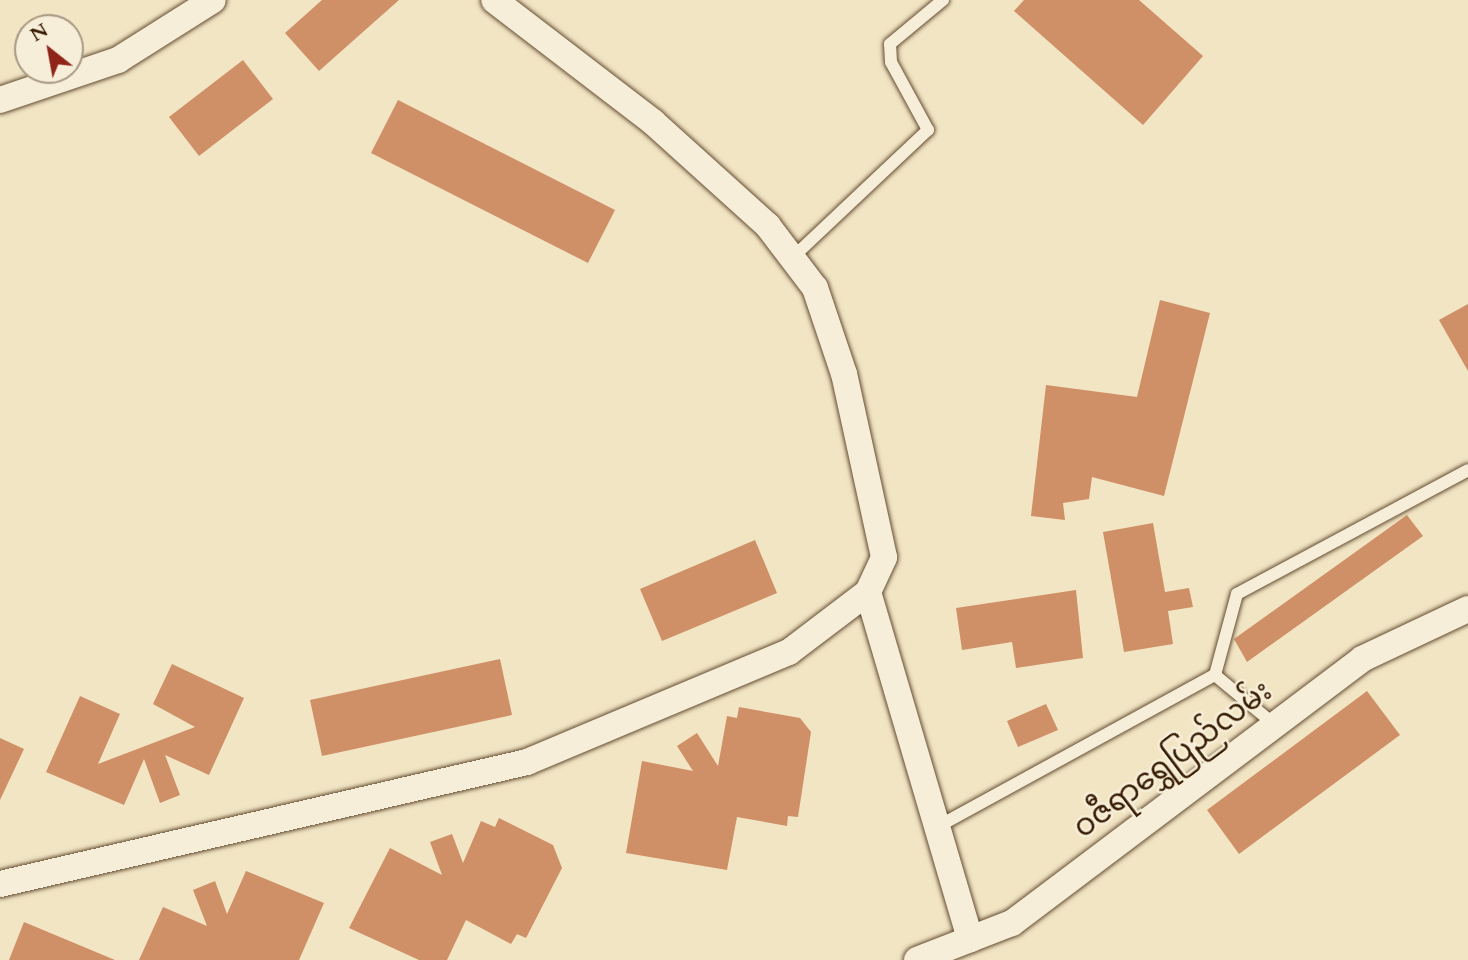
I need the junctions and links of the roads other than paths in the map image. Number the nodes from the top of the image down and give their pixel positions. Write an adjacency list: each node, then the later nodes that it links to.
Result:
1 (213, 0): 4 (street)
2 (943, 0): 5 (lane)
3 (505, 3): 5 (street)
4 (0, 100)
5 (792, 258): 7 (street)
6 (1468, 470): 9 (lane)
7 (868, 592): 11 (street); 12 (street)
8 (1468, 609): 10 (street, ဝဇီရာရွှေပြည်လမ်း)
9 (1215, 674): 10 (lane); 11 (lane)
10 (1275, 725): 13 (street, ဝဇီရာရွှေပြည်လမ်း)
11 (937, 827): 13 (street)
12 (0, 884)
13 (970, 939): 14 (street, ဝဇီရာရွှေပြည်လမ်း)
14 (917, 960)

